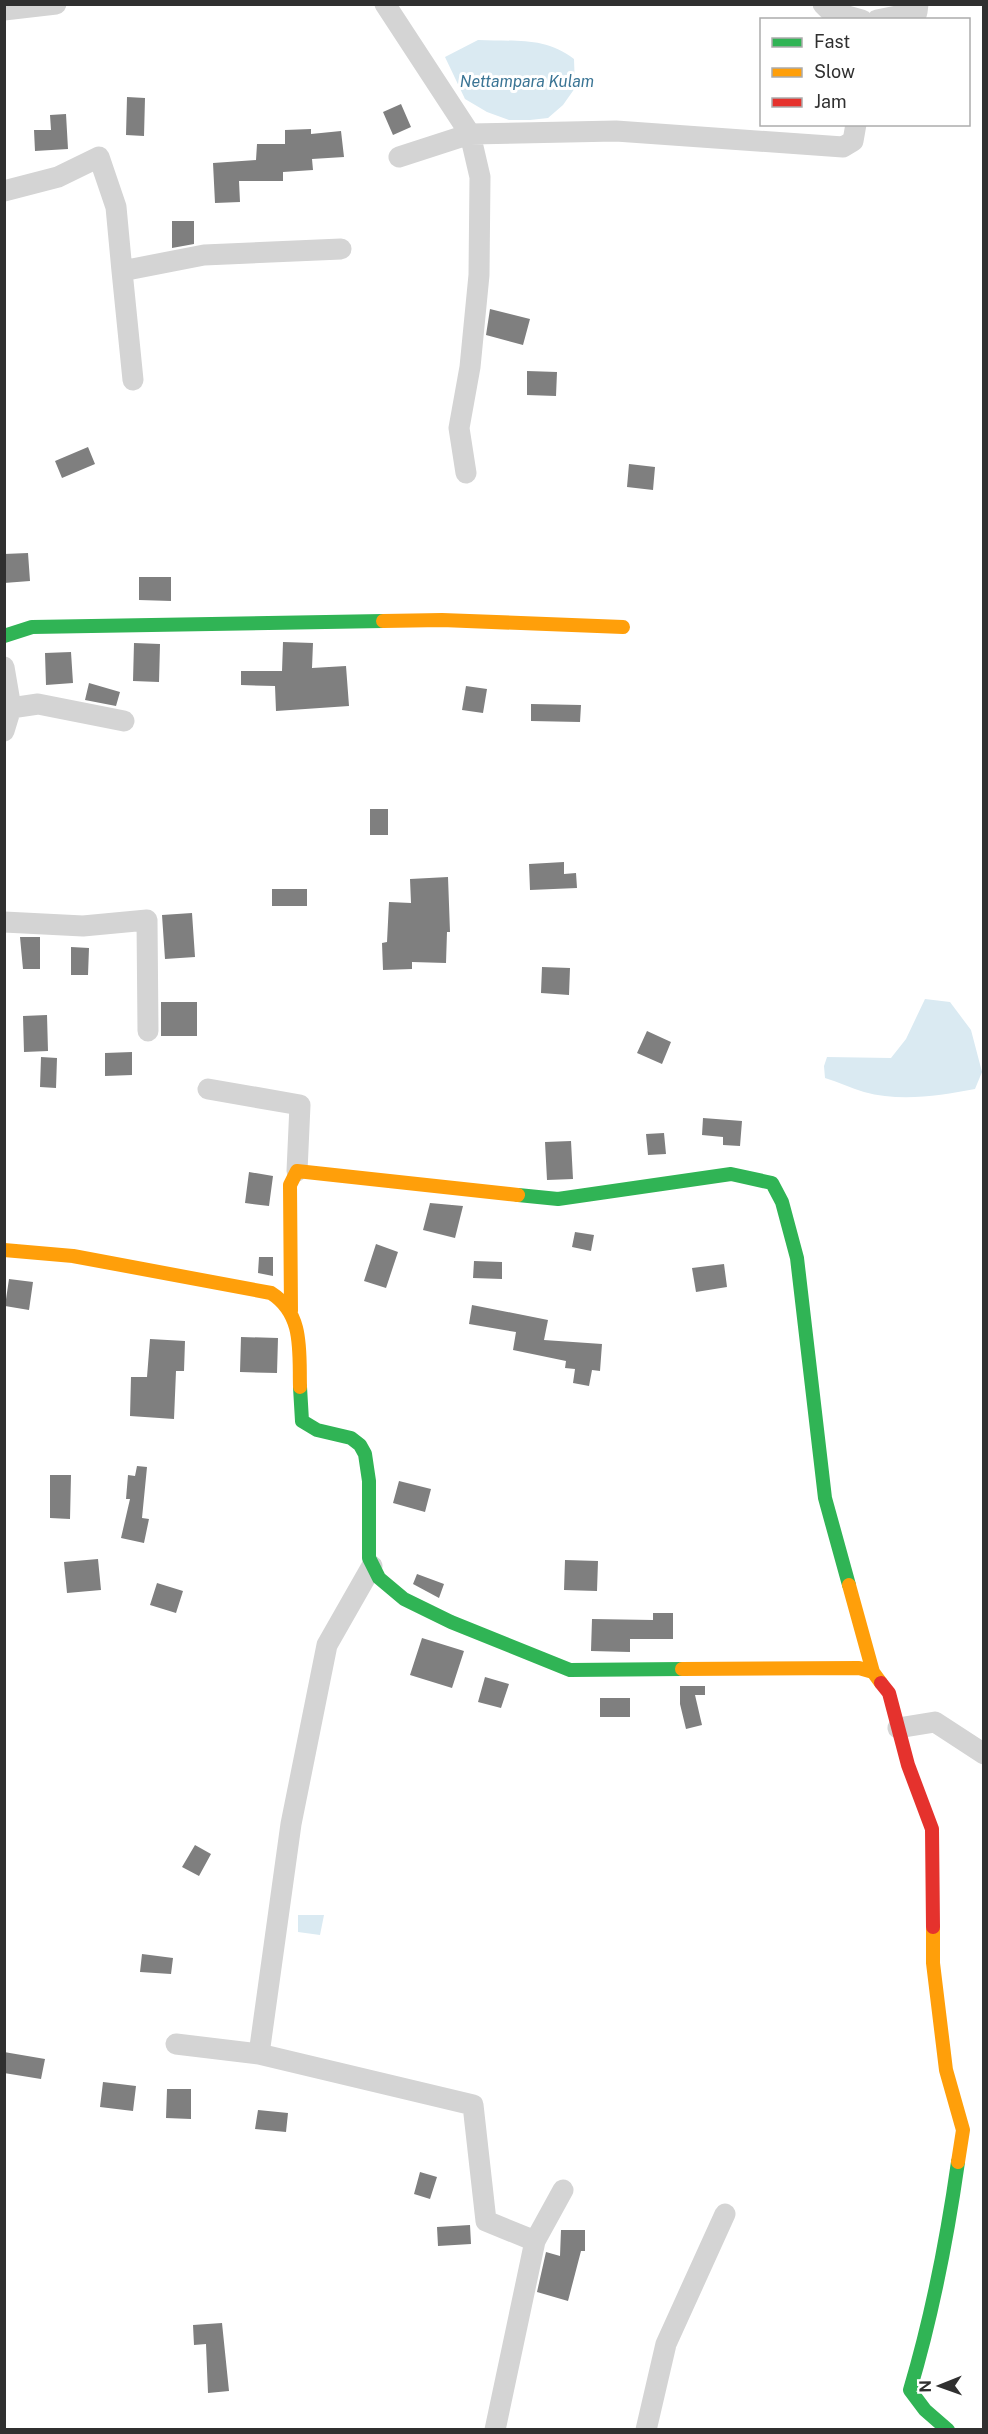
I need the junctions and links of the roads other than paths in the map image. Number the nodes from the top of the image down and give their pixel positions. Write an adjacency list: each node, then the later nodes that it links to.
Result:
1 (56, 4): 5 (street)
2 (386, 4): 9 (street)
3 (823, 4): 6 (street)
4 (918, 4): 7 (street)
5 (4, 10)
6 (855, 18)
7 (887, 18)
8 (856, 126): 9 (street)
9 (470, 134): 10 (street); 15 (street)
10 (399, 157)
11 (4, 191): 13 (street)
12 (341, 249): 13 (street)
13 (122, 271): 14 (street)
14 (134, 380)
15 (466, 473)
16 (622, 627): 17 (street)
17 (4, 636)
18 (4, 667): 19 (street)
19 (11, 708): 20 (street); 21 (street)
20 (124, 721)
21 (4, 731)
22 (4, 922): 23 (street)
23 (148, 1031)
24 (208, 1089): 25 (street)
25 (297, 1171): 27 (street); 29 (street)
26 (4, 1250): 27 (street)
27 (291, 1311): 28 (street)
28 (372, 1566): 29 (street); 33 (street)
29 (873, 1672): 30 (street)
30 (898, 1728): 31 (street); 39 (street)
31 (984, 1754)
32 (176, 2044): 33 (street)
33 (259, 2054): 36 (street)
34 (563, 2190): 36 (street)
35 (725, 2214): 38 (street)
36 (535, 2241): 37 (street)
37 (495, 2430)
38 (646, 2430)
39 (948, 2430)

